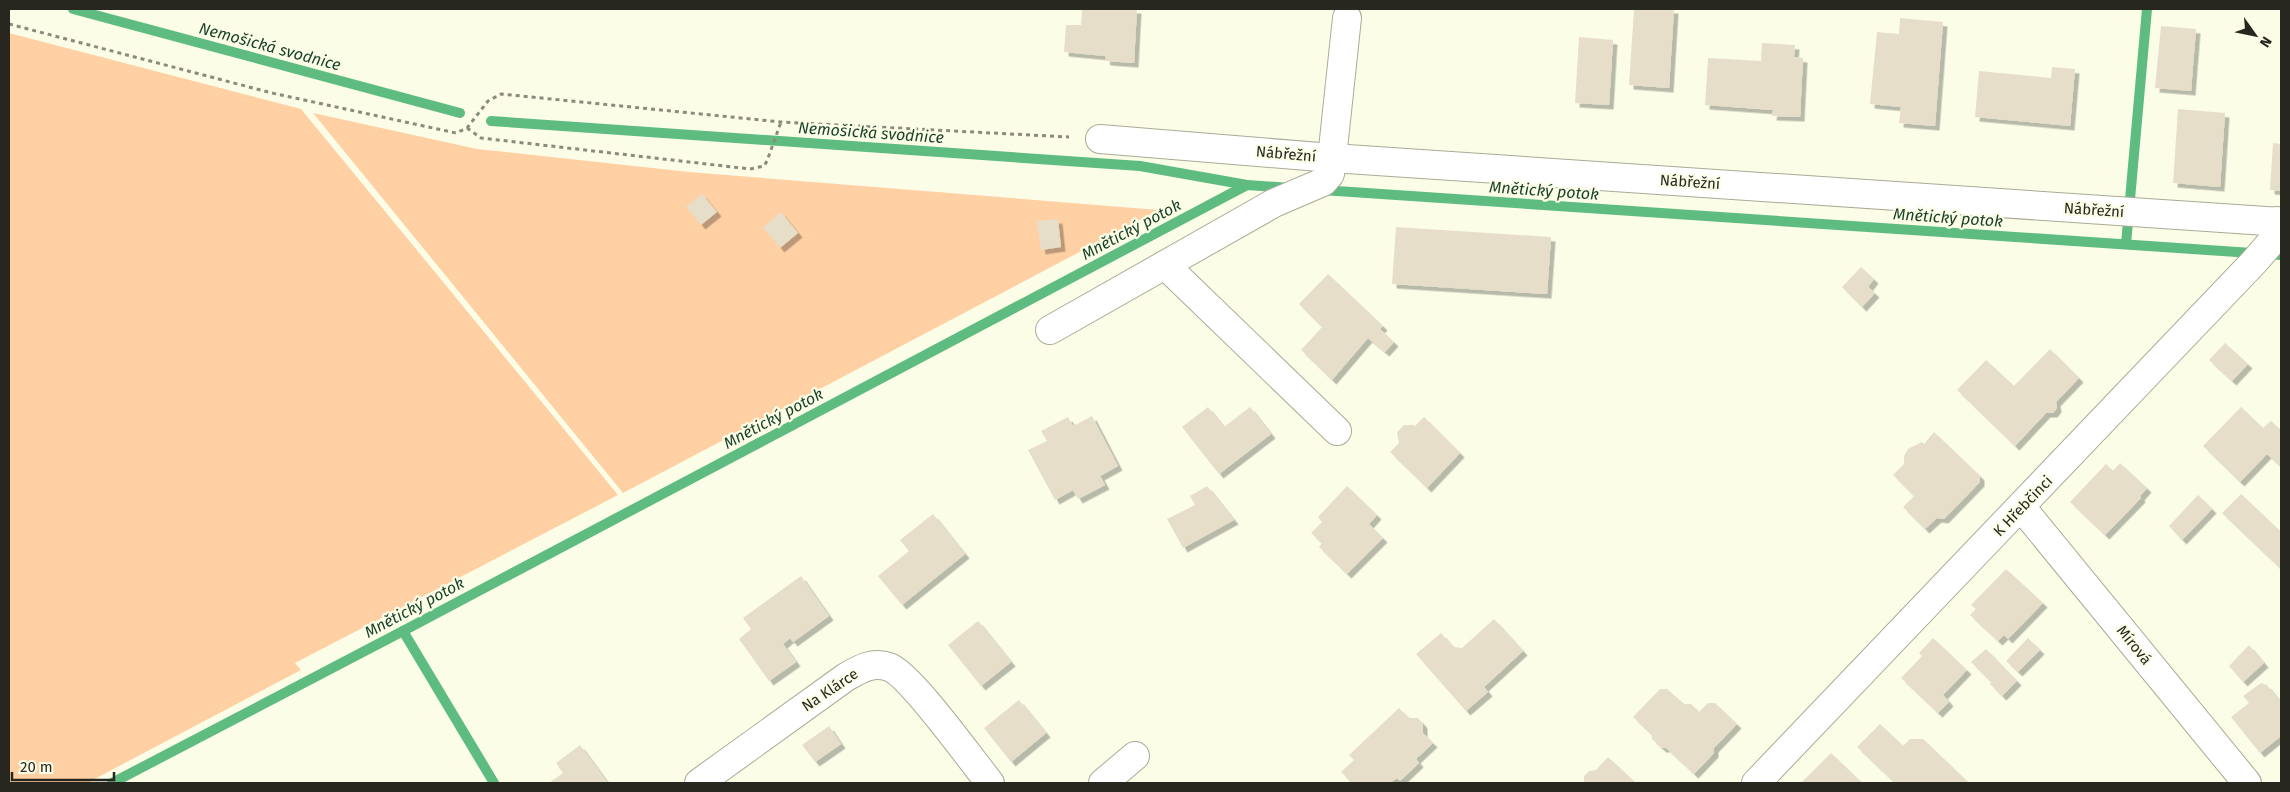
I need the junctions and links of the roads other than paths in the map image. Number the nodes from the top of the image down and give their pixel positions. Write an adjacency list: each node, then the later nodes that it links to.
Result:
1 (1347, 18): 3 (street)
2 (1100, 139): 3 (street, Nábřežní)
3 (1332, 158): 4 (street, Nábřežní); 5 (street)
4 (2277, 227): 8 (street, K Hřebčinci)
5 (1165, 266): 6 (street); 7 (street)
6 (1050, 330)
7 (1337, 431)
8 (2022, 508): 13 (street, K Hřebčinci); 14 (street, Mírová)
9 (1134, 756): 12 (street)
10 (699, 783): 11 (street, Na Klárce)
11 (990, 783)
12 (1103, 783)
13 (1756, 783)
14 (2247, 783)

